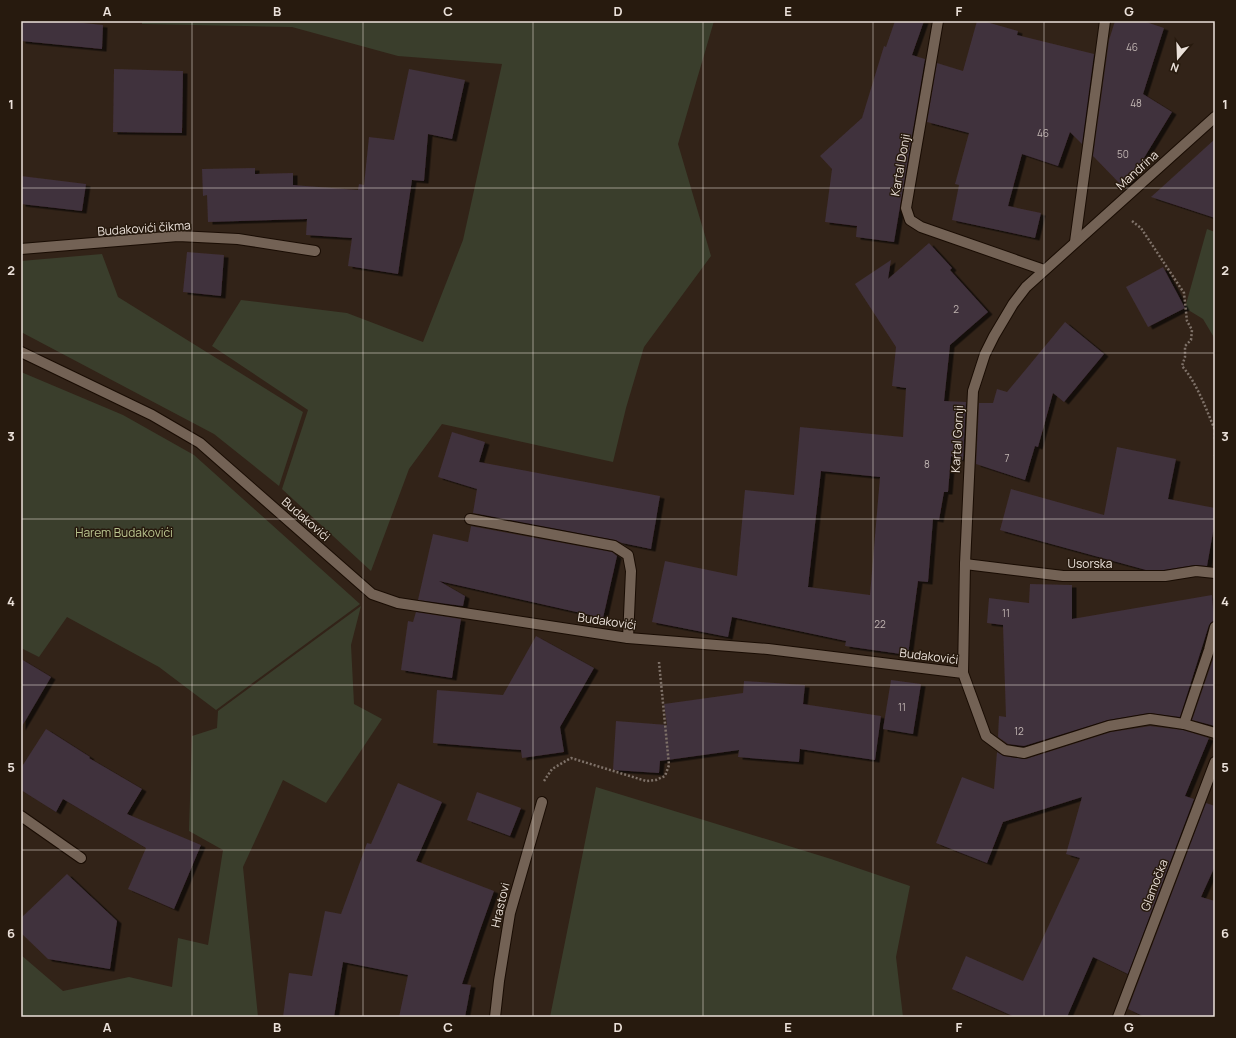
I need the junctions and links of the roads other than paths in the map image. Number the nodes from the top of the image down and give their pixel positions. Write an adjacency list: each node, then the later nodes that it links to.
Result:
1 (938, 21): 7 (street, Kartal Donji)
2 (1105, 21): 4 (street)
3 (1215, 117): 4 (street, Mandrina)
4 (1075, 242): 7 (street, Kartal Gornji)
5 (21, 249): 6 (street, Budakovići čikma)
6 (315, 251)
7 (1044, 270): 10 (street, Kartal Gornji)
8 (21, 352): 13 (street, Budakovići)
9 (470, 519): 13 (street)
10 (965, 564): 11 (street, Usorska); 14 (street, Kartal Gornji)
11 (1215, 573)
12 (1215, 627): 15 (street)
13 (628, 638): 14 (street, Budakovići)
14 (963, 673): 15 (street, Budakovići)
15 (1184, 724): 16 (street, Budakovići)
16 (1215, 733)
17 (1215, 762): 22 (street, Glamočka)
18 (542, 802): 21 (street, Hrastovi)
19 (21, 816): 20 (street)
20 (81, 858)
21 (495, 1017)
22 (1118, 1017)

